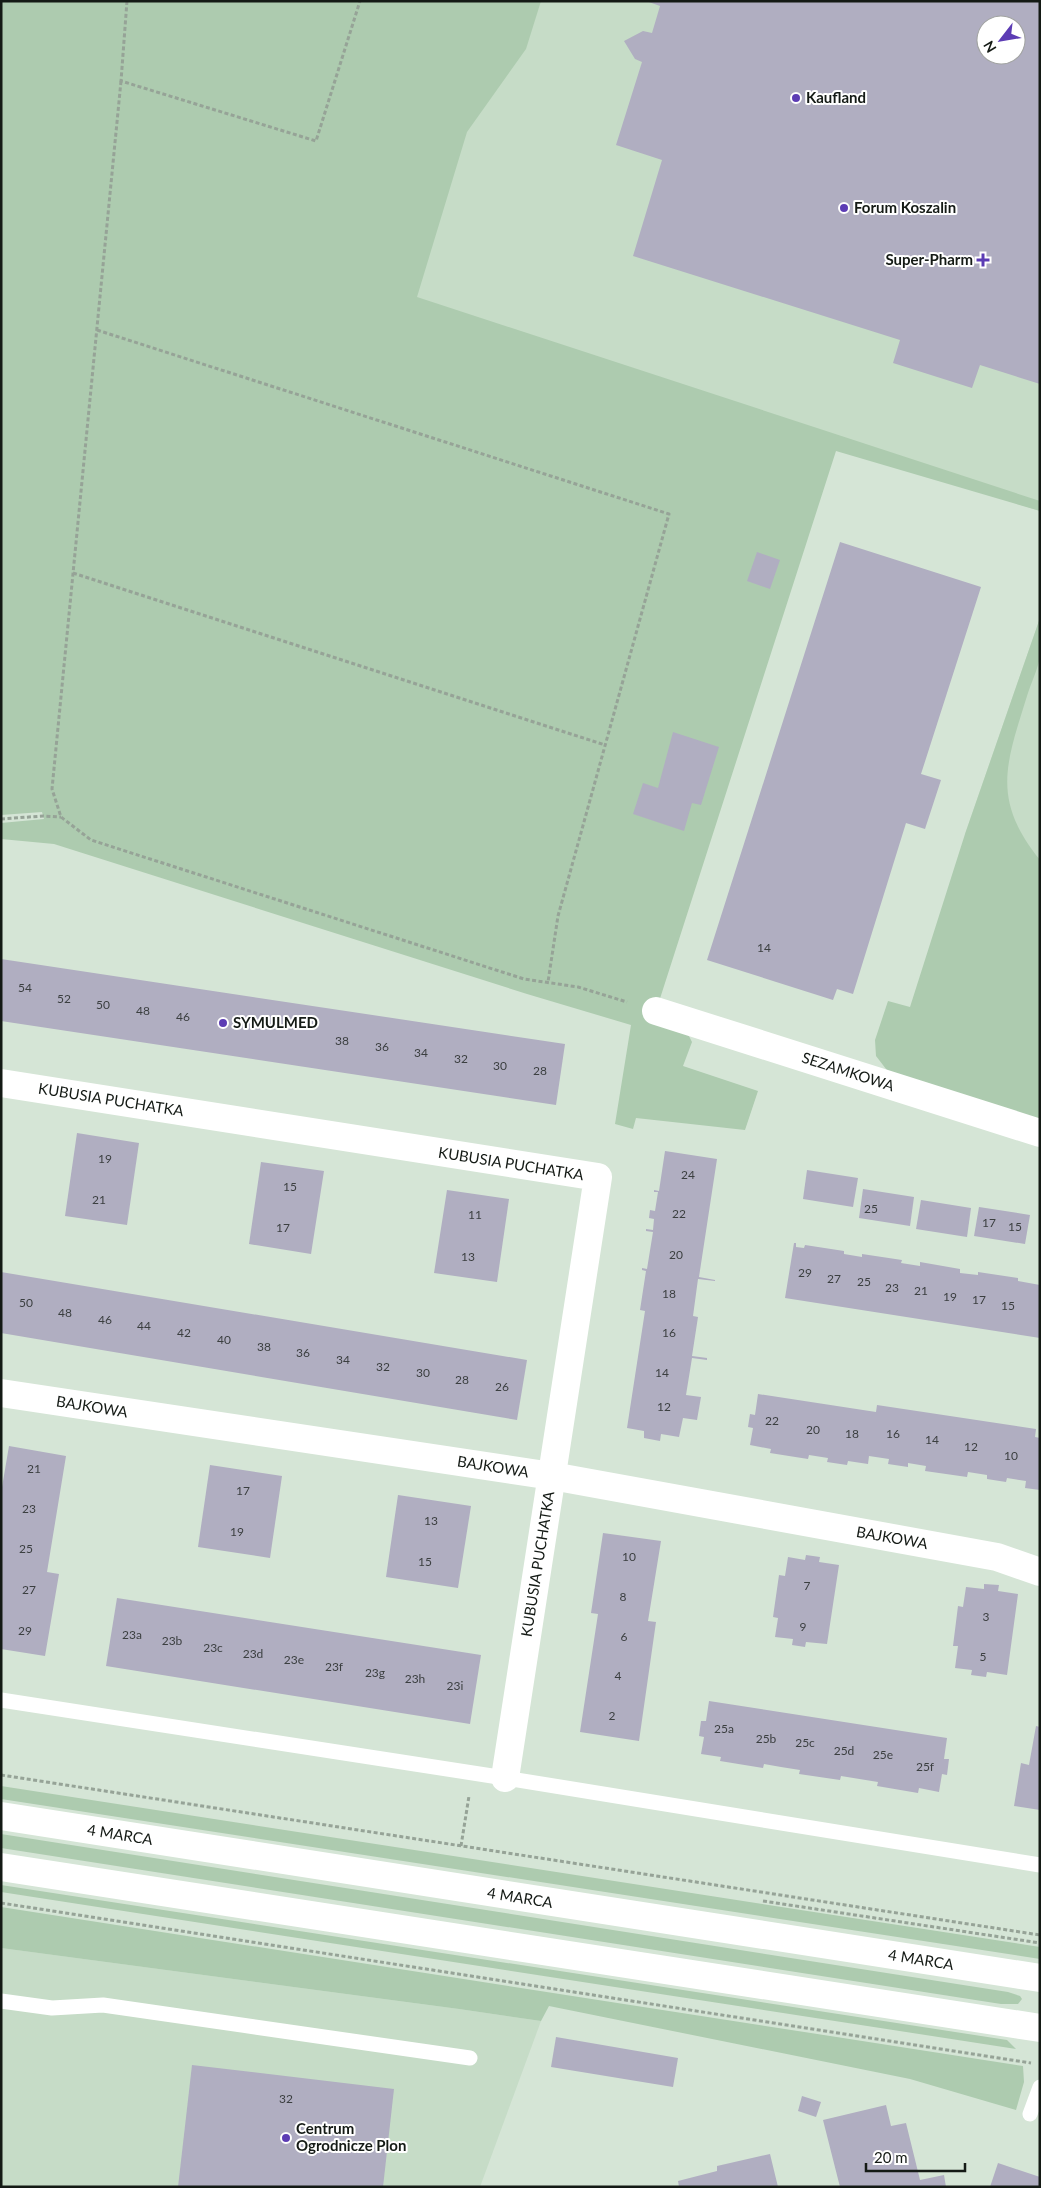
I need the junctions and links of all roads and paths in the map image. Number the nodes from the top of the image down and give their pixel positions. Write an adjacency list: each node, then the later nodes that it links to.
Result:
1 (128, 1): 3 (path)
2 (360, 1): 3 (path)
3 (121, 81): 4 (path)
4 (97, 330): 5 (path); 6 (path)
5 (73, 573): 6 (path); 7 (path)
6 (605, 745): 9 (path)
7 (61, 818): 8 (path); 9 (path)
8 (1, 819)
9 (548, 982): 10 (path)
10 (656, 1011): 12 (street, SEZAMKOWA)
11 (1, 1083): 14 (street, KUBUSIA PUCHATKA)
12 (1040, 1133)
13 (1, 1393): 14 (street, BAJKOWA)
14 (552, 1476): 15 (street, BAJKOWA); 19 (street, KUBUSIA PUCHATKA)
15 (1040, 1572)
16 (1, 1700): 17 (lane)
17 (472, 1773): 19 (lane); 21 (path)
18 (1, 1775): 21 (path)
19 (506, 1778): 22 (lane)
20 (1, 1816): 26 (street, 4 MARCA)
21 (461, 1846): 25 (path)
22 (1040, 1865)
23 (1, 1867): 28 (street)
24 (1, 1903): 30 (path)
25 (1040, 1935)
26 (1040, 1978)
27 (1, 2001): 29 (lane)
28 (1040, 2028)
29 (470, 2058)
30 (1022, 2062)
31 (1039, 2091): 32 (lane)
32 (1030, 2114)

